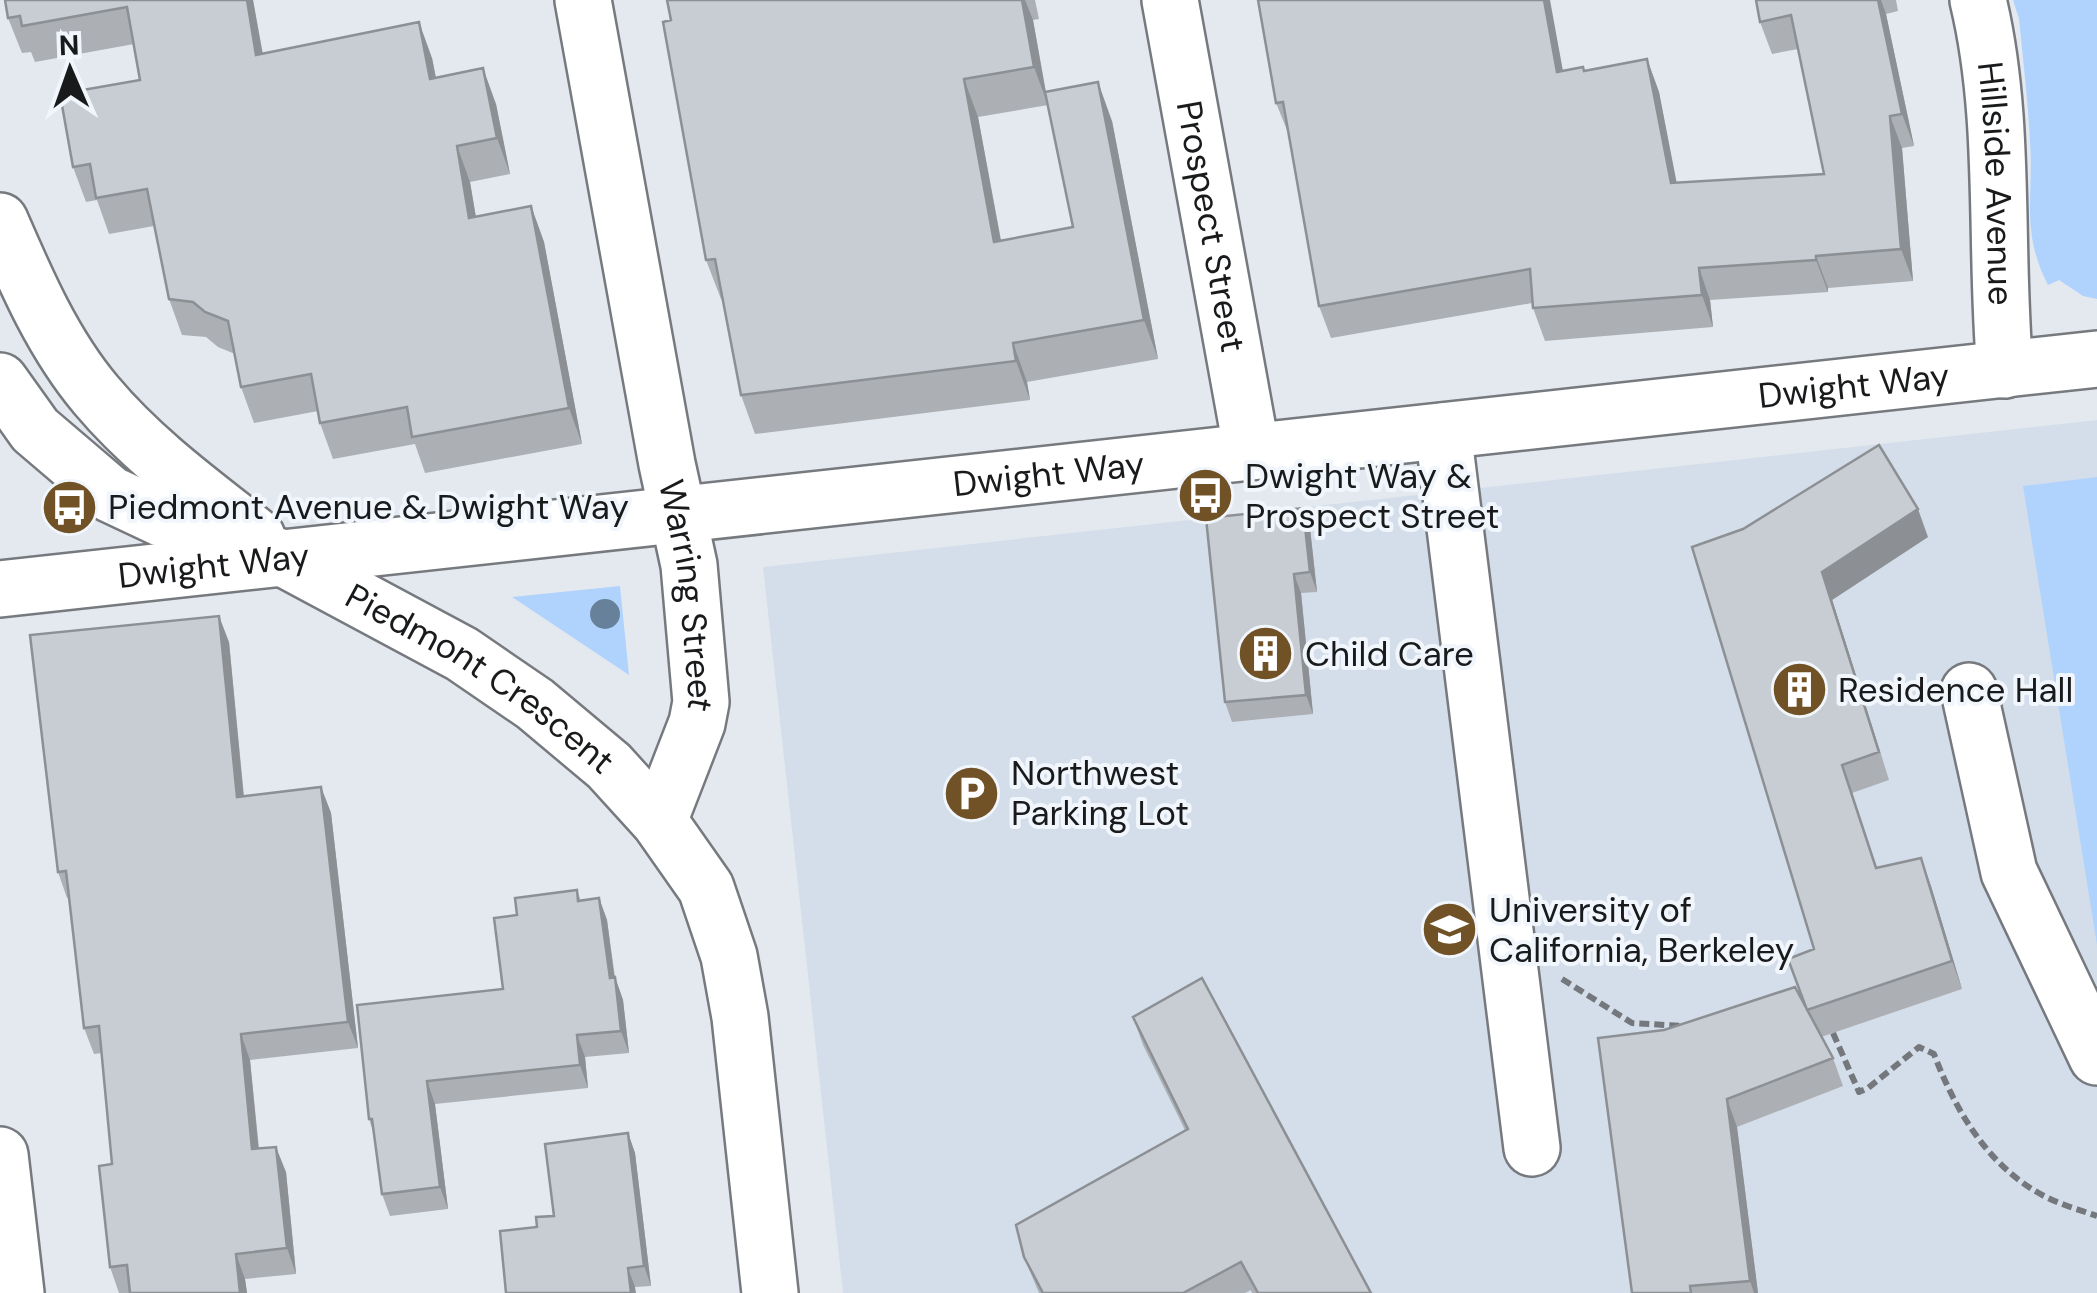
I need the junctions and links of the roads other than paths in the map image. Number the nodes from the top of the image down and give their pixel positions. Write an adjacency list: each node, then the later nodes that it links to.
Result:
1 (584, 0): 10 (street, Warring Street)
2 (1170, 0): 9 (street, Prospect Street)
3 (1978, 0): 6 (street, Hillside Avenue)
4 (0, 221): 11 (street)
5 (2097, 359): 6 (street, Dwight Way)
6 (2004, 370): 8 (street, Dwight Way)
7 (0, 380): 11 (street)
8 (1443, 431): 9 (street, Dwight Way); 16 (street)
9 (1252, 452): 10 (street, Dwight Way)
10 (679, 513): 11 (street, Dwight Way); 14 (street, Warring Street)
11 (283, 558): 12 (street, Dwight Way); 14 (street, Piedmont Crescent)
12 (0, 588)
13 (1969, 691): 15 (street)
14 (659, 821): 19 (street)
15 (2097, 1057)
16 (1532, 1148)
17 (0, 1155): 18 (street)
18 (16, 1293)
19 (770, 1293)

